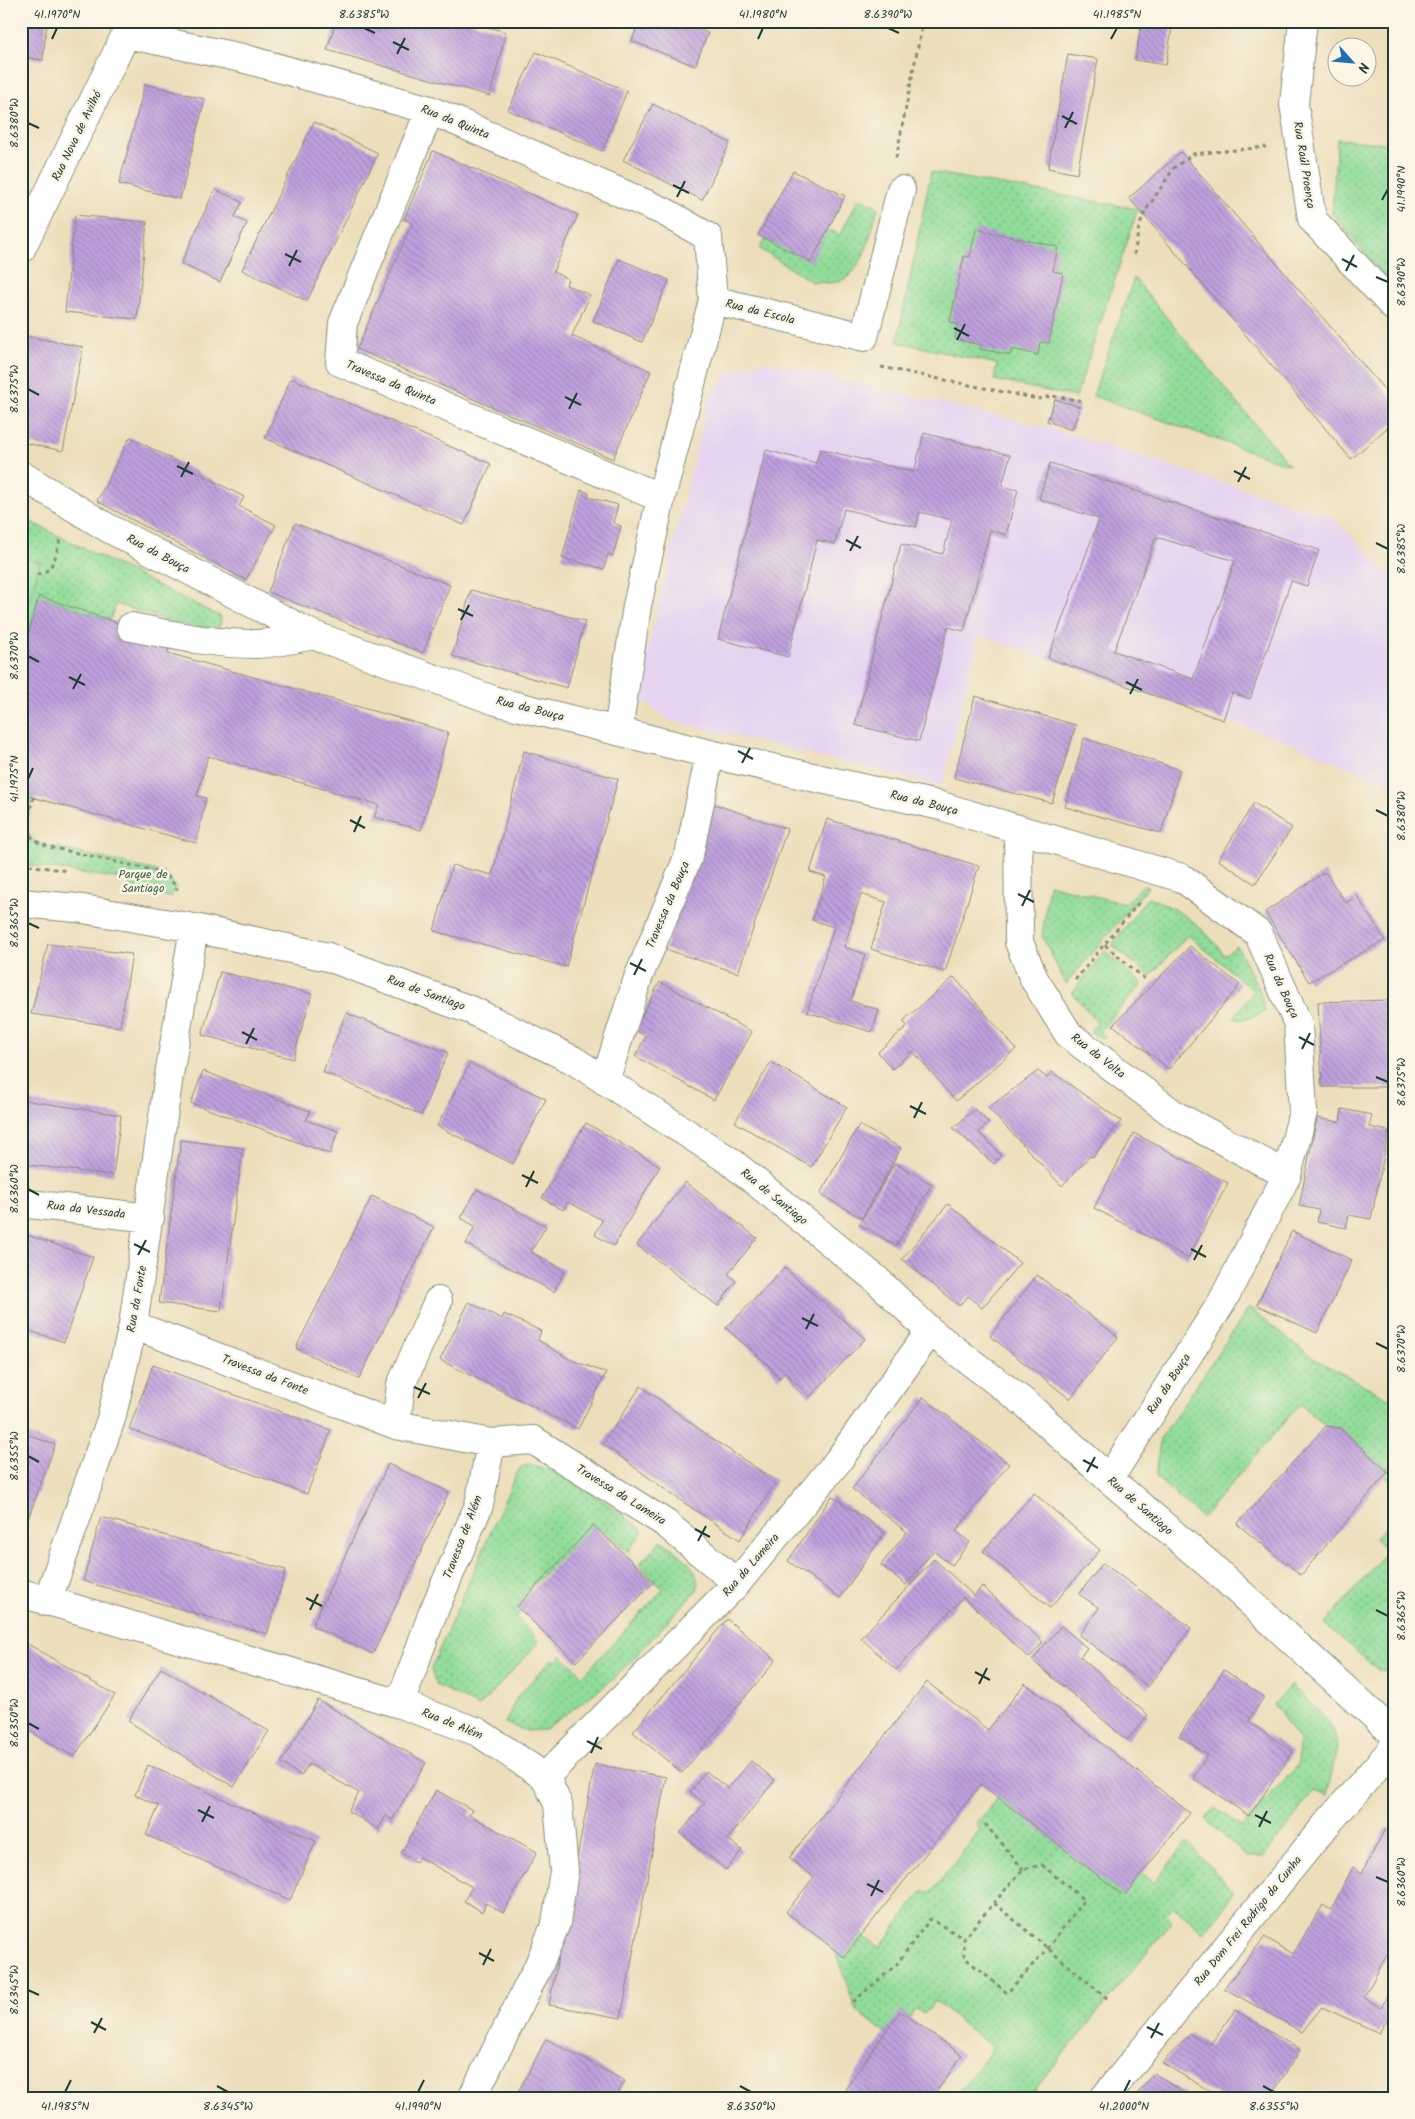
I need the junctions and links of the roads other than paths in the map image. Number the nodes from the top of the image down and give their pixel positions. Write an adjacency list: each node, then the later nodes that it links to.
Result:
1 (1302, 21): 7 (street, Rua Raúl Proença)
2 (127, 28): 3 (street, Rua da Quinta); 5 (street, Rua Nova de Avilhó)
3 (430, 110): 6 (street, Rua da Quinta); 9 (street, Travessa da Quinta)
4 (902, 190): 6 (street, Rua da Escola)
5 (21, 249)
6 (713, 300): 9 (street, Rua da Escola)
7 (1394, 307)
8 (21, 475): 11 (street, Rua da Bouça)
9 (661, 498): 12 (street, Rua da Escola)
10 (131, 627): 11 (street)
11 (313, 635): 12 (street, Rua da Bouça)
12 (618, 731): 13 (street, Rua da Bouça)
13 (710, 754): 14 (street, Rua da Bouça); 17 (street, Travessa da Bouça)
14 (1018, 829): 18 (street, Rua da Volta); 18 (street, Rua da Bouça)
15 (21, 903): 16 (street, Rua de Santiago)
16 (194, 928): 17 (street, Rua de Santiago); 20 (street, Rua da Fonte)
17 (605, 1081): 23 (street, Rua de Santiago)
18 (1287, 1175): 26 (street, Rua da Bouça)
19 (21, 1203): 20 (street, Rua da Vessada)
20 (150, 1218): 22 (street, Rua da Fonte)
21 (438, 1301): 24 (street)
22 (133, 1325): 24 (street, Travessa da Fonte); 29 (street, Rua da Fonte)
23 (930, 1332): 26 (street, Rua de Santiago); 27 (street, Rua da Lameira)
24 (396, 1425): 25 (street)
25 (491, 1443): 27 (street, Travessa da Lameira); 30 (street, Travessa de Além)
26 (1109, 1479): 31 (street, Rua de Santiago)
27 (737, 1583): 33 (street, Rua da Lameira)
28 (21, 1593): 29 (street, Rua de Além)
29 (47, 1602): 30 (street, Rua de Além)
30 (400, 1704): 33 (street, Rua de Além)
31 (1394, 1734)
32 (1394, 1747): 35 (street, Rua Dom Frei Rodrigo da Cunha)
33 (545, 1777): 34 (street)
34 (472, 2098)
35 (1104, 2098)

